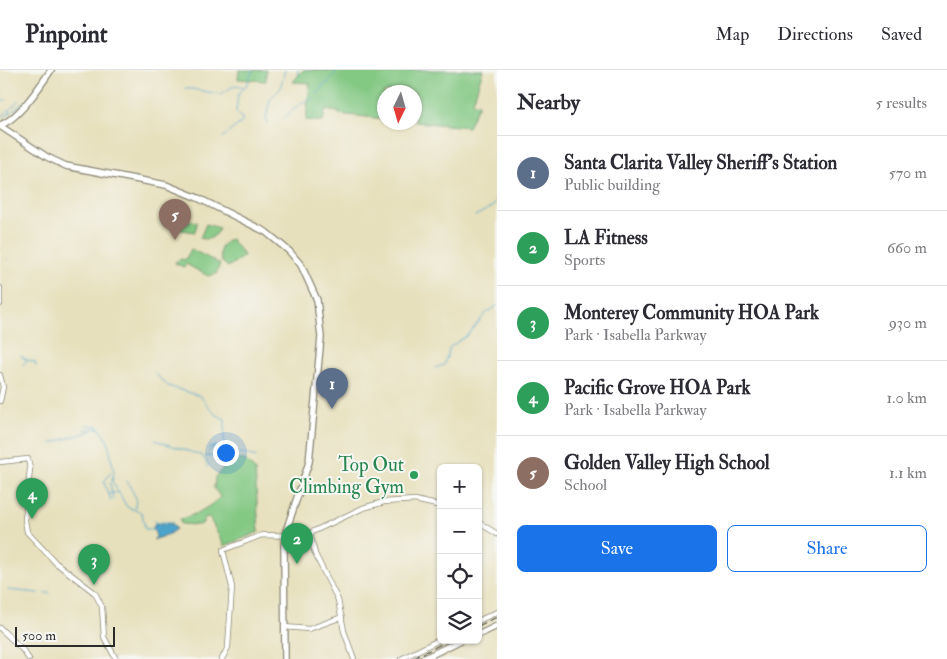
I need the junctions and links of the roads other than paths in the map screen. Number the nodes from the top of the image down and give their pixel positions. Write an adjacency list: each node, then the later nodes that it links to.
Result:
1 (51, 70): 2 (main road)
2 (1, 126): 12 (main road)
3 (0, 288): 4 (street)
4 (0, 304)
5 (0, 375): 6 (street)
6 (0, 401)
7 (0, 462): 25 (street)
8 (437, 505): 10 (street)
9 (482, 525): 11 (street)
10 (310, 533): 12 (street); 14 (street)
11 (497, 534)
12 (286, 535): 17 (main road); 26 (street)
13 (497, 612): 15 (street)
14 (342, 617): 17 (street); 28 (street)
15 (482, 619)
16 (497, 624): 19 (main road)
17 (284, 627): 27 (main road)
18 (0, 628): 24 (street)
19 (482, 631)
20 (437, 640): 29 (street)
21 (459, 644): 23 (main road)
22 (451, 645): 23 (main road); 30 (main road)
23 (440, 654): 30 (main road); 31 (main road)
24 (29, 659)
25 (116, 659)
26 (222, 659)
27 (284, 659)
28 (354, 659)
29 (401, 659)
30 (425, 659)
31 (430, 659)

